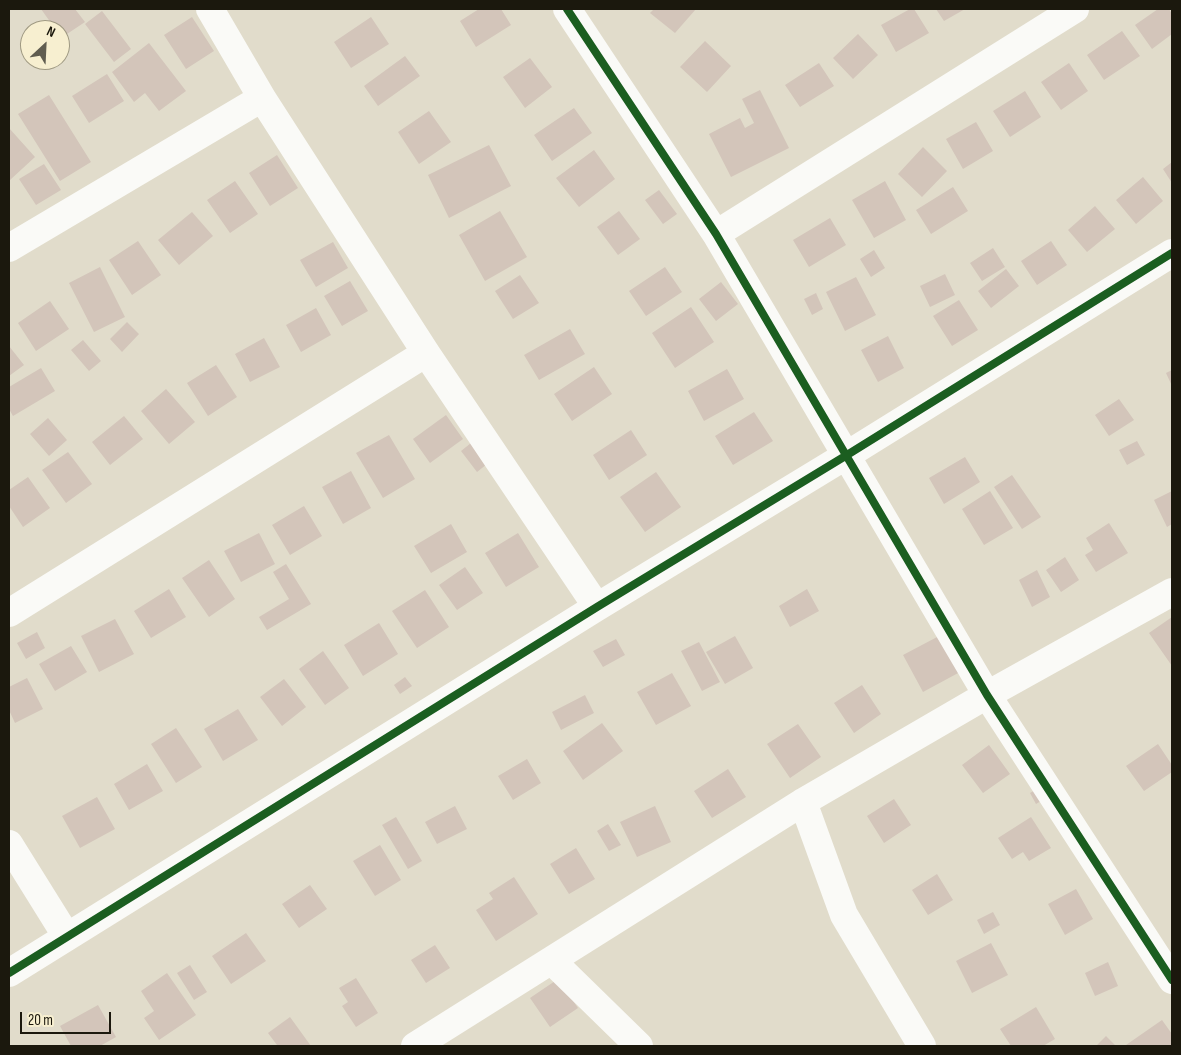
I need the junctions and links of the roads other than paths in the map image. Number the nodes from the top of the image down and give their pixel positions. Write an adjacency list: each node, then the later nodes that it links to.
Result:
1 (210, 9): 4 (street)
2 (567, 9): 5 (street)
3 (1075, 9): 5 (street)
4 (262, 98): 6 (street); 8 (street)
5 (716, 234): 9 (street)
6 (9, 248)
7 (1172, 252): 9 (street)
8 (426, 353): 11 (street); 12 (street)
9 (846, 455): 11 (street); 13 (street)
10 (1172, 592): 13 (street)
11 (597, 607): 16 (street)
12 (9, 613)
13 (987, 695): 14 (street); 19 (street)
14 (803, 802): 17 (street); 22 (street)
15 (9, 844): 16 (street)
16 (67, 937): 18 (street)
17 (552, 961): 20 (street); 21 (street)
18 (9, 973)
19 (1172, 980)
20 (415, 1046)
21 (639, 1046)
22 (922, 1046)

